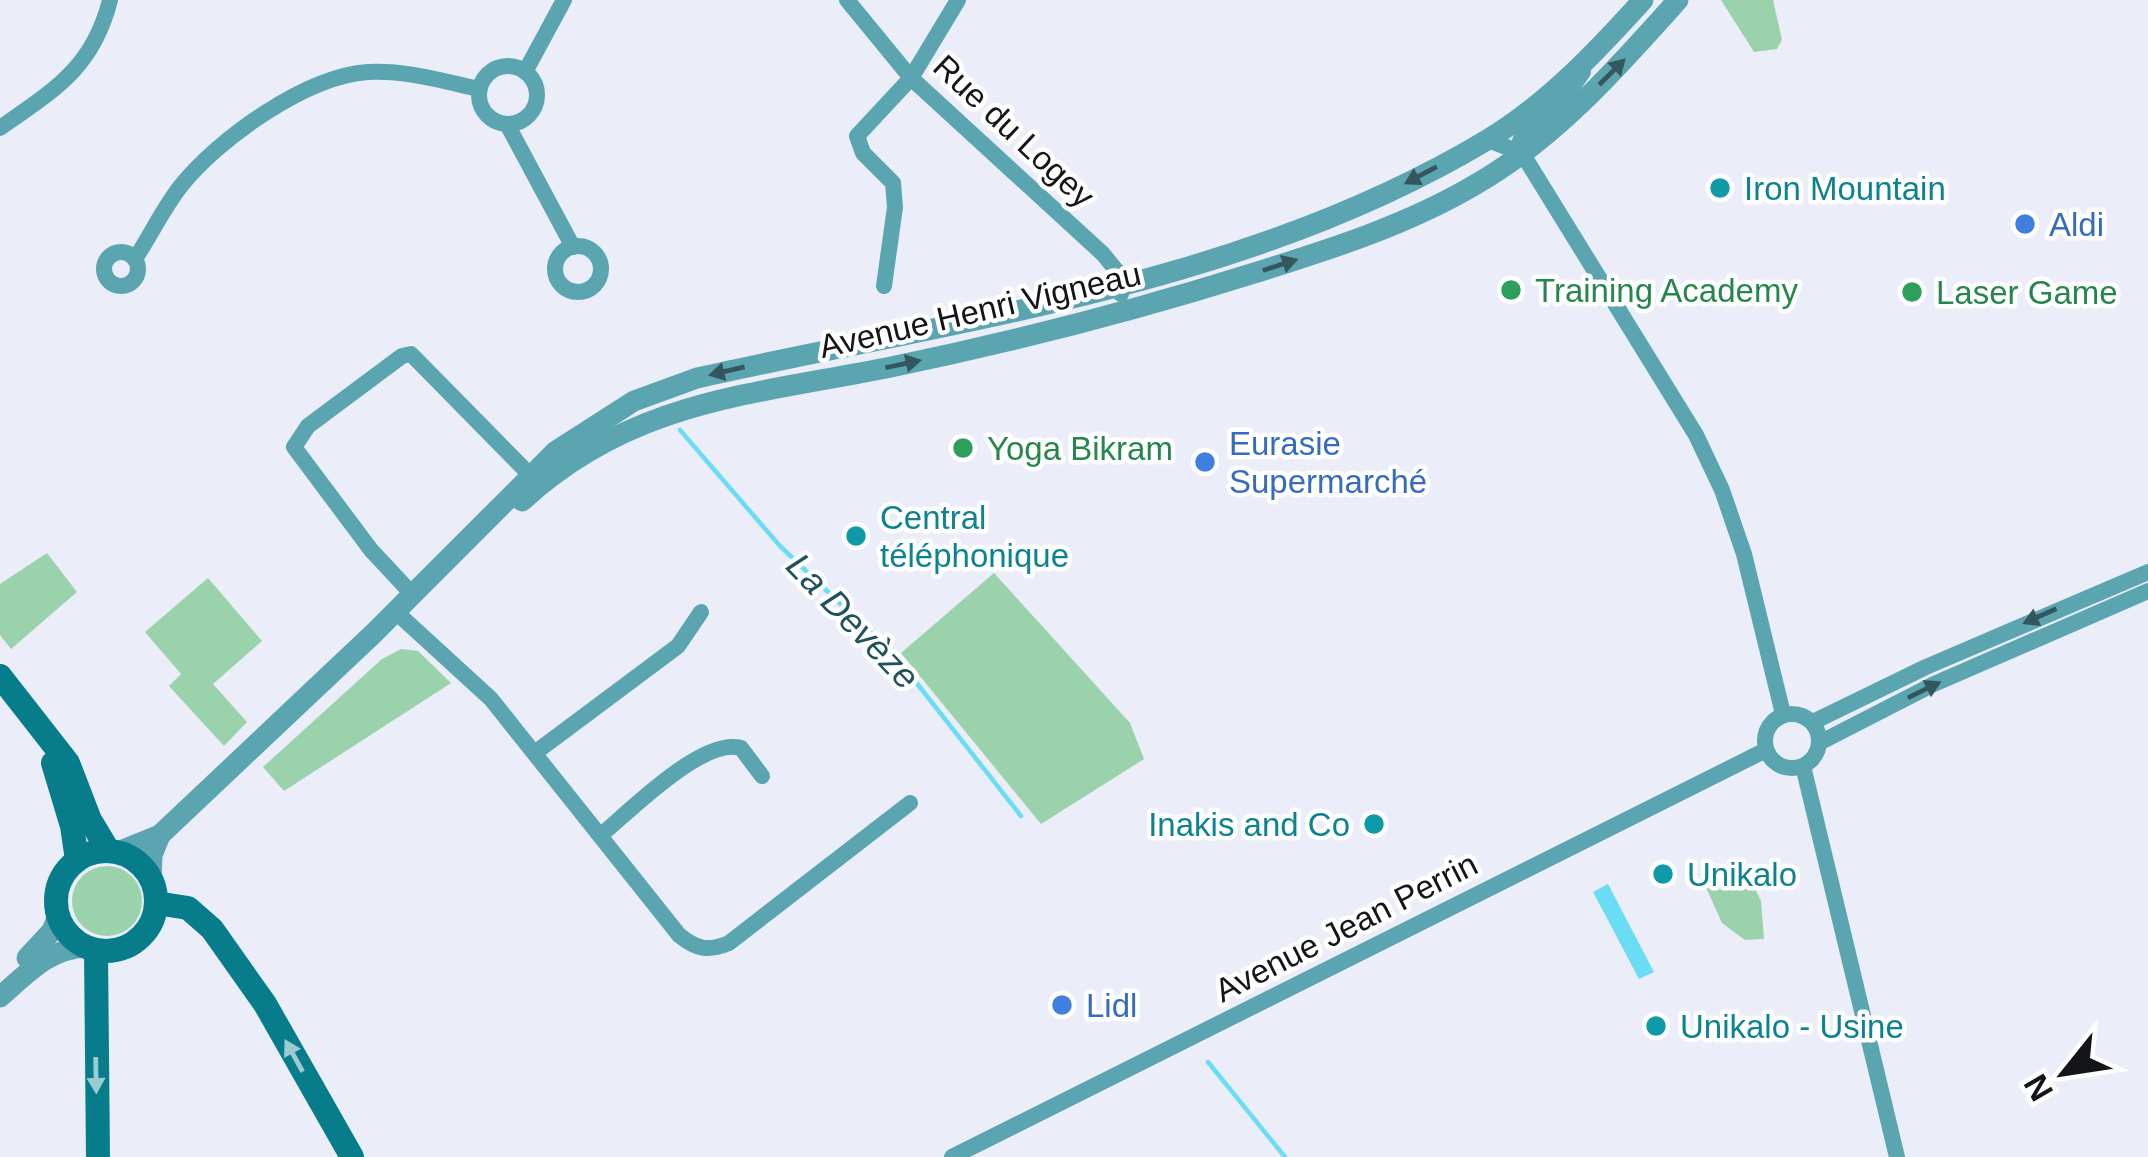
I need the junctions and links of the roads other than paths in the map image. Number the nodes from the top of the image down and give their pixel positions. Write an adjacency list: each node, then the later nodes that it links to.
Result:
1 (110, 0): 12 (street)
2 (565, 0): 8 (street)
3 (847, 0): 9 (street, Rue du Logey)
4 (958, 0): 9 (street)
5 (1643, 0): 7 (street, Avenue Henri Vigneau)
6 (1678, 0): 14 (street, Avenue Henri Vigneau, one-way to 6)
7 (1609, 37): 13 (street, Avenue Henri Vigneau); 14 (street, Avenue Henri Vigneau)
8 (525, 72): 10 (street); 11 (street)
9 (911, 78): 17 (street); 18 (street, Rue du Logey)
10 (479, 89): 11 (street); 16 (street)
11 (507, 124): 15 (street)
12 (0, 128)
13 (1488, 140): 14 (street); 18 (street, Avenue Henri Vigneau, one-way to 18)
14 (1522, 153): 19 (street, Avenue Henri Vigneau, one-way to 14); 27 (street)
15 (573, 248)
16 (135, 259)
17 (884, 286)
18 (1119, 288): 19 (street, Rue du Logey); 20 (street, Avenue Henri Vigneau, one-way to 20)
19 (1126, 311): 20 (street, Avenue Henri Vigneau, one-way to 19)
20 (529, 483): 23 (street, Avenue Henri Vigneau); 23 (street)
21 (2148, 572): 28 (street, one-way to 28)
22 (2148, 591): 30 (street, one-way to 22)
23 (413, 595): 24 (street, Avenue Henri Vigneau)
24 (396, 612): 32 (street); 36 (street, Avenue Henri Vigneau)
25 (701, 612): 32 (street)
26 (0, 676): 29 (main road)
27 (1783, 714): 28 (street); 31 (street)
28 (1813, 722): 30 (street)
29 (37, 728): 38 (main road); 39 (main road)
30 (1820, 743): 33 (street)
31 (1766, 750): 33 (street); 47 (street, Avenue Jean Perrin)
32 (536, 752): 37 (street)
33 (1803, 766): 48 (street)
34 (762, 776): 37 (street)
35 (910, 803): 37 (street)
36 (160, 835): 38 (street, Avenue Henri Vigneau); 40 (street)
37 (601, 835)
38 (113, 851): 39 (main road); 40 (main road)
39 (77, 860): 41 (main road)
40 (154, 891): 42 (main road); 46 (main road, one-way to 40)
41 (58, 916): 42 (main road); 43 (street)
42 (91, 949): 44 (street); 45 (main road, one-way to 45)
43 (0, 981)
44 (0, 997)
45 (98, 1157)
46 (352, 1157)
47 (952, 1157)
48 (1898, 1157)

